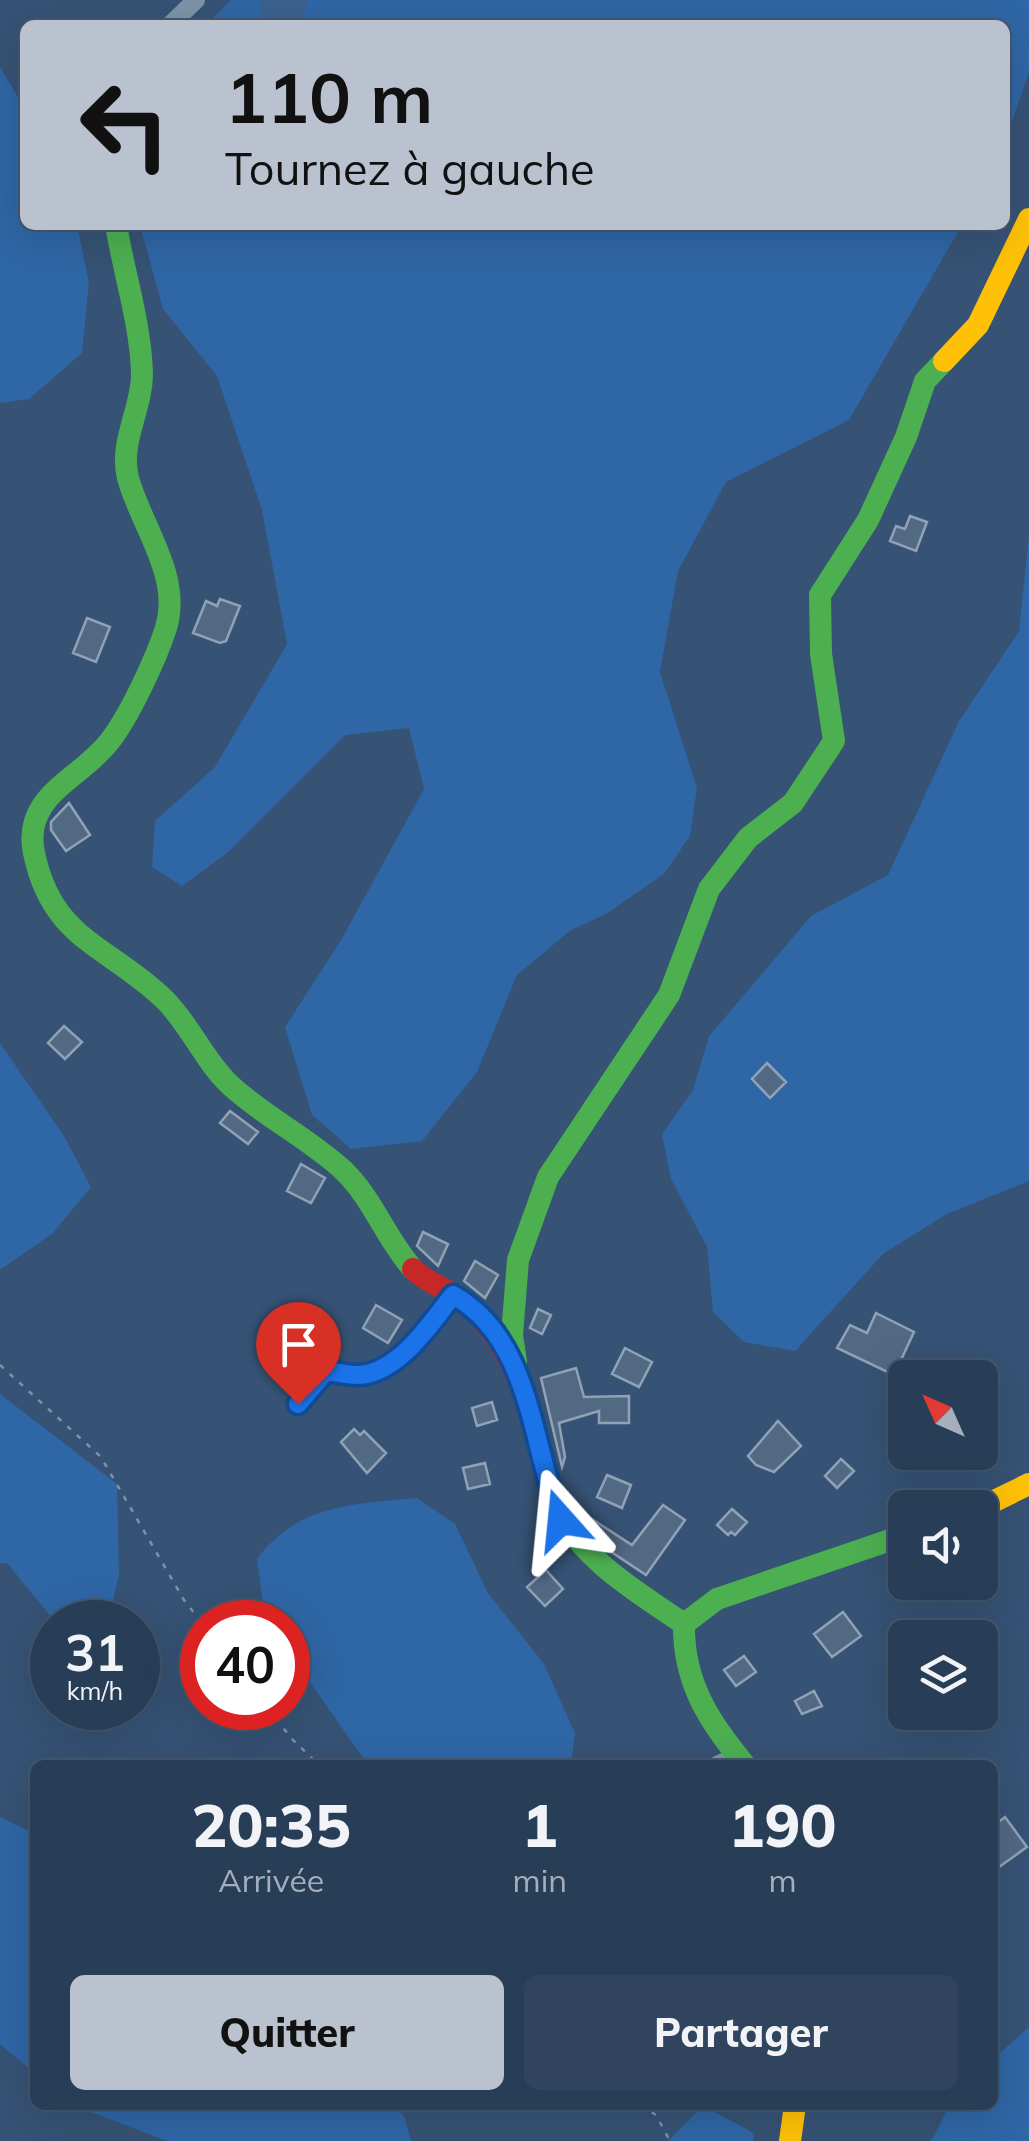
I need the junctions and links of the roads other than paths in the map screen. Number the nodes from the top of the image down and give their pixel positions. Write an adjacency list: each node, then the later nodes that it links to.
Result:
1 (196, 0): 2 (street)
2 (175, 20)
3 (1029, 219): 6 (street)
4 (117, 230): 5 (street)
5 (453, 1295): 6 (street); 7 (street)
6 (518, 1374): 11 (street)
7 (298, 1404)
8 (1029, 1484): 9 (street)
9 (998, 1499)
10 (888, 1541): 11 (street)
11 (684, 1624): 12 (street)
12 (732, 1760)
13 (794, 2110): 14 (street)
14 (790, 2141)

